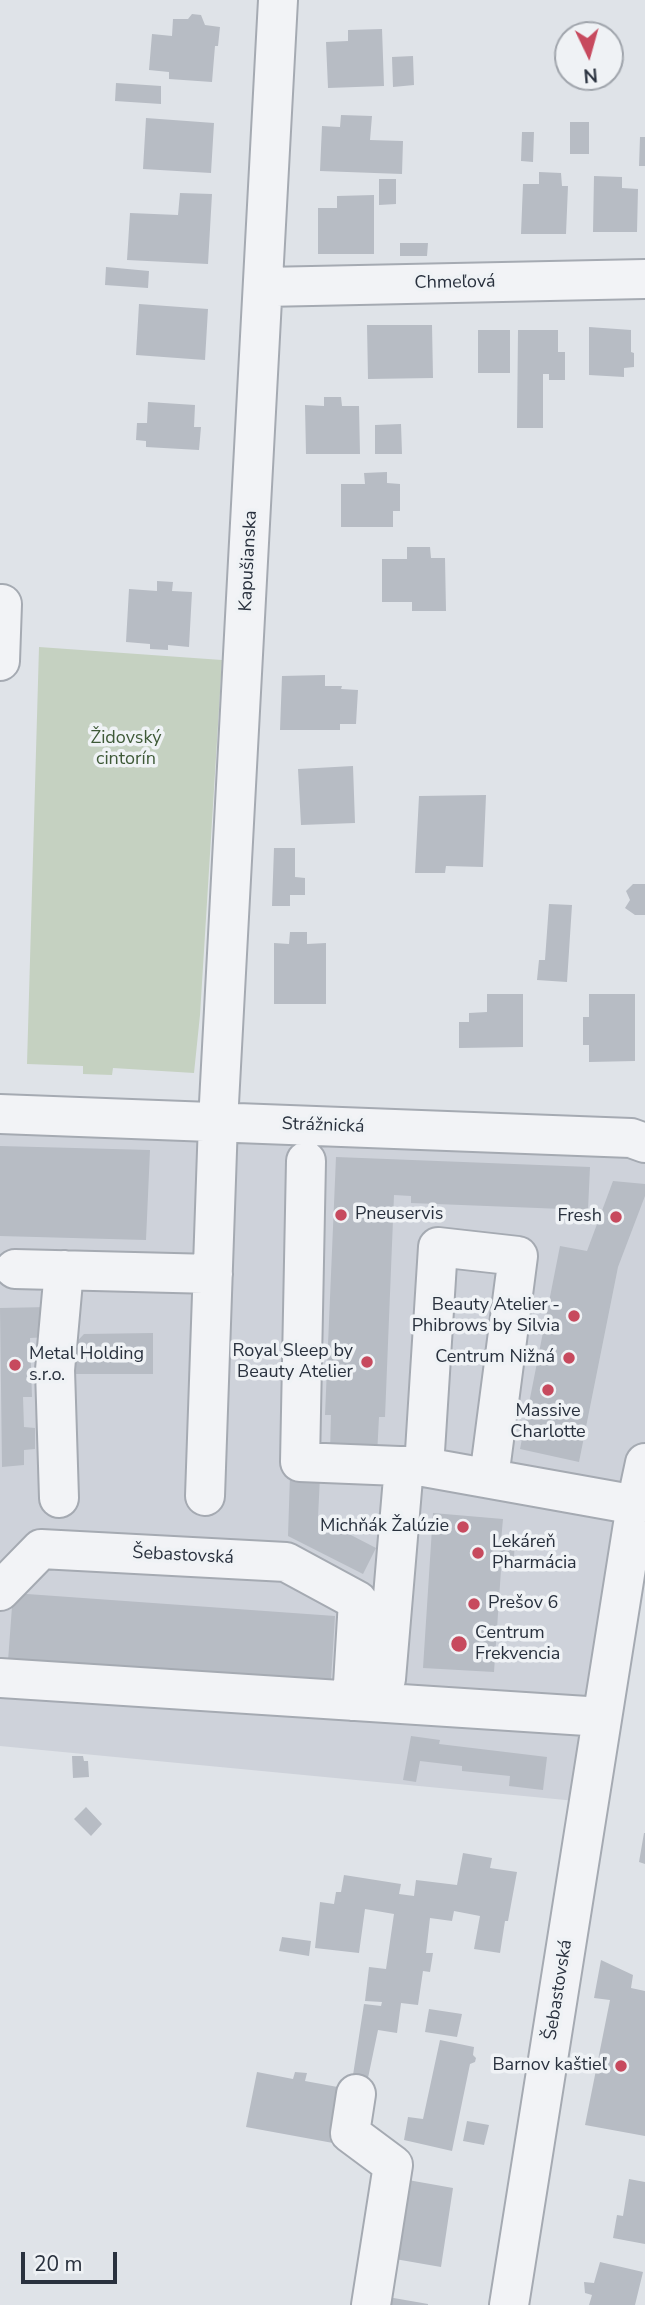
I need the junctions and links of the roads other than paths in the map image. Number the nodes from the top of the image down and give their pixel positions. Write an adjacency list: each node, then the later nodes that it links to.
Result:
1 (278, 0): 3 (street, Kapušianska)
2 (645, 279): 3 (street, Chmeľová)
3 (264, 287): 7 (street, Kapušianska)
4 (2, 604): 5 (street)
5 (0, 660)
6 (0, 1114): 7 (street, Strážnická)
7 (218, 1122): 8 (street, Strážnická); 12 (street, Kapušianska)
8 (645, 1143)
9 (306, 1161): 14 (street)
10 (15, 1269): 11 (street)
11 (64, 1270): 12 (street); 17 (street)
12 (213, 1274): 16 (street, Kapušianska)
13 (645, 1463): 18 (street, Šebastovská)
14 (414, 1466): 15 (street); 15 (street); 21 (street)
15 (489, 1478): 18 (street)
16 (205, 1496)
17 (59, 1498)
18 (636, 1505): 23 (street, Šebastovská)
19 (0, 1591): 22 (street, Šebastovská)
20 (0, 1678): 22 (street)
21 (386, 1679)
22 (352, 1701): 23 (street)
23 (602, 1717): 26 (street, Šebastovská)
24 (356, 2094): 25 (street)
25 (371, 2305)
26 (509, 2305)

